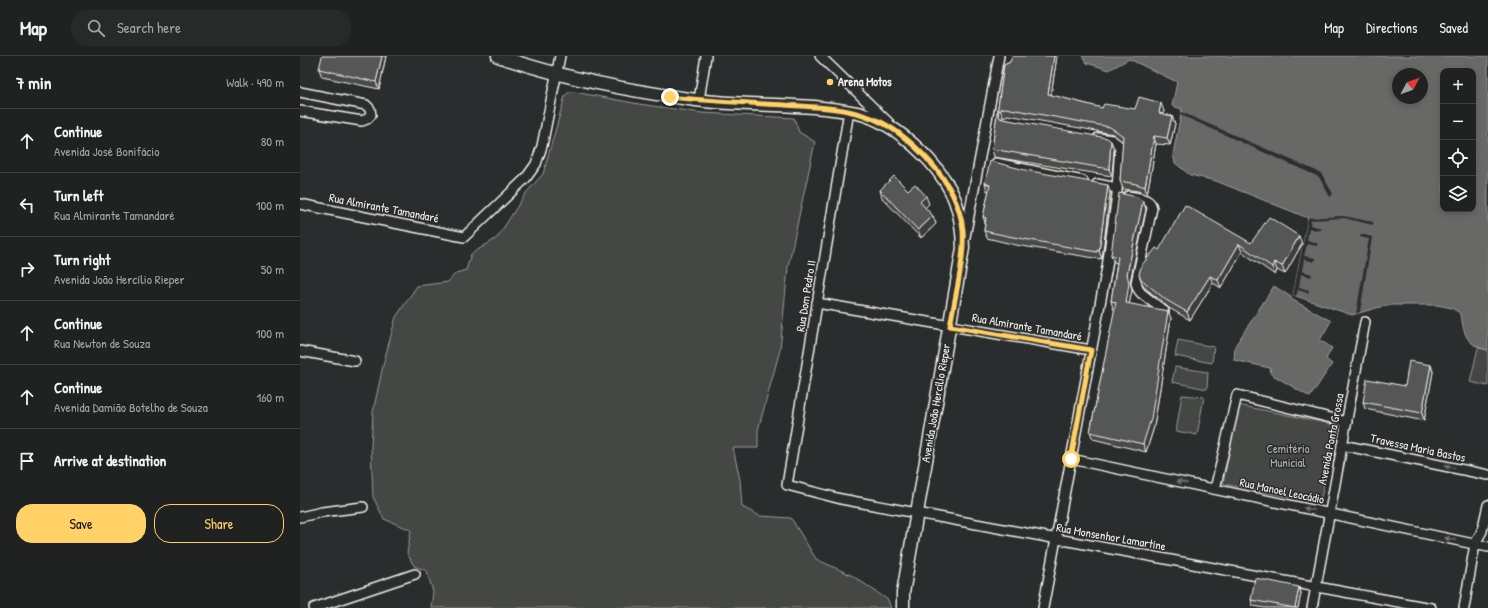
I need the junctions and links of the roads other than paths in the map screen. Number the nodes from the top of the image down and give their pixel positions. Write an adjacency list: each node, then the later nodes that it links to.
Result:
1 (498, 56): 6 (main road)
2 (560, 56): 6 (street)
3 (706, 56): 8 (street)
4 (820, 56): 11 (street)
5 (999, 56): 16 (street, Avenida João Hercílio Rieper)
6 (557, 74): 8 (main road); 15 (street, Rua Almirante Tamandaré)
7 (300, 92): 9 (street)
8 (699, 100): 10 (main road)
9 (300, 111)
10 (849, 111): 11 (main road); 17 (street, Rua Dom Pedro II)
11 (897, 131): 16 (main road)
12 (1090, 136): 14 (street)
13 (996, 163): 14 (street)
14 (1117, 191): 18 (street); 21 (street)
15 (300, 204)
16 (963, 248): 20 (main road, Avenida João Hercílio Rieper)
17 (817, 303): 20 (street, Rua Almirante Tamandaré); 28 (street, Rua Dom Pedro II)
18 (1164, 311)
19 (1365, 322): 24 (street, Avenida Ponta Grossa)
20 (950, 326): 21 (street, Rua Almirante Tamandaré); 32 (main road, Avenida João Hercílio Rieper)
21 (1091, 350): 26 (street)
22 (300, 351): 23 (street)
23 (355, 361)
24 (1346, 422): 25 (street, Avenida Ponta Grossa); 29 (street)
25 (1342, 445): 27 (street, Travessa Maria Bastos, one-way to 25); 33 (street, Avenida Ponta Grossa)
26 (1071, 459): 29 (street, Rua Manoel Leocádio, one-way to 26); 35 (street)
27 (1488, 475)
28 (788, 485): 32 (street, Rua Monsenhor Lamartine)
29 (1215, 489): 33 (street, Rua Manoel Leocádio, one-way to 29)
30 (1488, 505): 36 (street)
31 (363, 507): 34 (street)
32 (917, 513): 35 (street, Rua Monsenhor Lamartine); 41 (main road, Avenida João Hercílio Rieper)
33 (1330, 513): 36 (street, Rua Manoel Leocádio, one-way to 33); 39 (street, Avenida Ponta Grossa)
34 (300, 517)
35 (1056, 539): 39 (street, Rua Monsenhor Lamartine); 42 (street)
36 (1475, 544): 37 (street, Rua Manoel Leocádio); 45 (street)
37 (1488, 547)
38 (415, 574): 40 (street)
39 (1316, 587): 43 (street, Avenida Ponta Grossa); 44 (street, Rua Monsenhor Lamartine)
40 (314, 608)
41 (903, 608)
42 (1044, 608)
43 (1312, 608)
44 (1431, 608)
45 (1464, 608)

